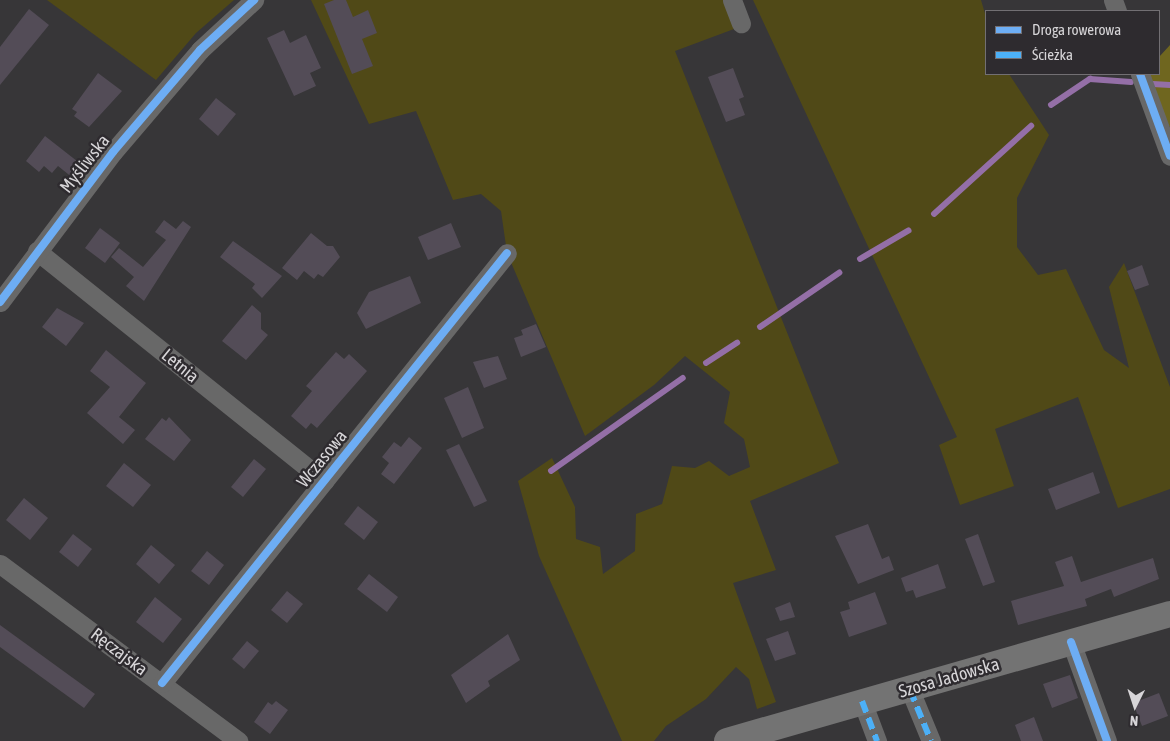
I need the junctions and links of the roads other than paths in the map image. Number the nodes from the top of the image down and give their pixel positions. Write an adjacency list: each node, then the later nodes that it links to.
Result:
1 (254, 0): 6 (street, Myśliwska)
2 (732, 0): 3 (street)
3 (741, 23)
4 (1140, 75): 5 (street)
5 (1170, 156)
6 (37, 252): 8 (street, Myśliwska); 9 (street, Letnia)
7 (507, 253): 9 (street, Wczasowa)
8 (0, 302)
9 (324, 481): 13 (street, Wczasowa)
10 (0, 564): 13 (street, Ręczajska)
11 (1170, 614): 12 (main road, Szosa Jadowska)
12 (1070, 642): 14 (main road, Szosa Jadowska); 20 (street)
13 (162, 683): 16 (street, Ręczajska)
14 (910, 690): 15 (main road, Szosa Jadowska); 19 (street)
15 (862, 701): 17 (main road, Szosa Jadowska); 18 (street)
16 (238, 741)
17 (727, 741)
18 (877, 741)
19 (931, 741)
20 (1107, 741)

